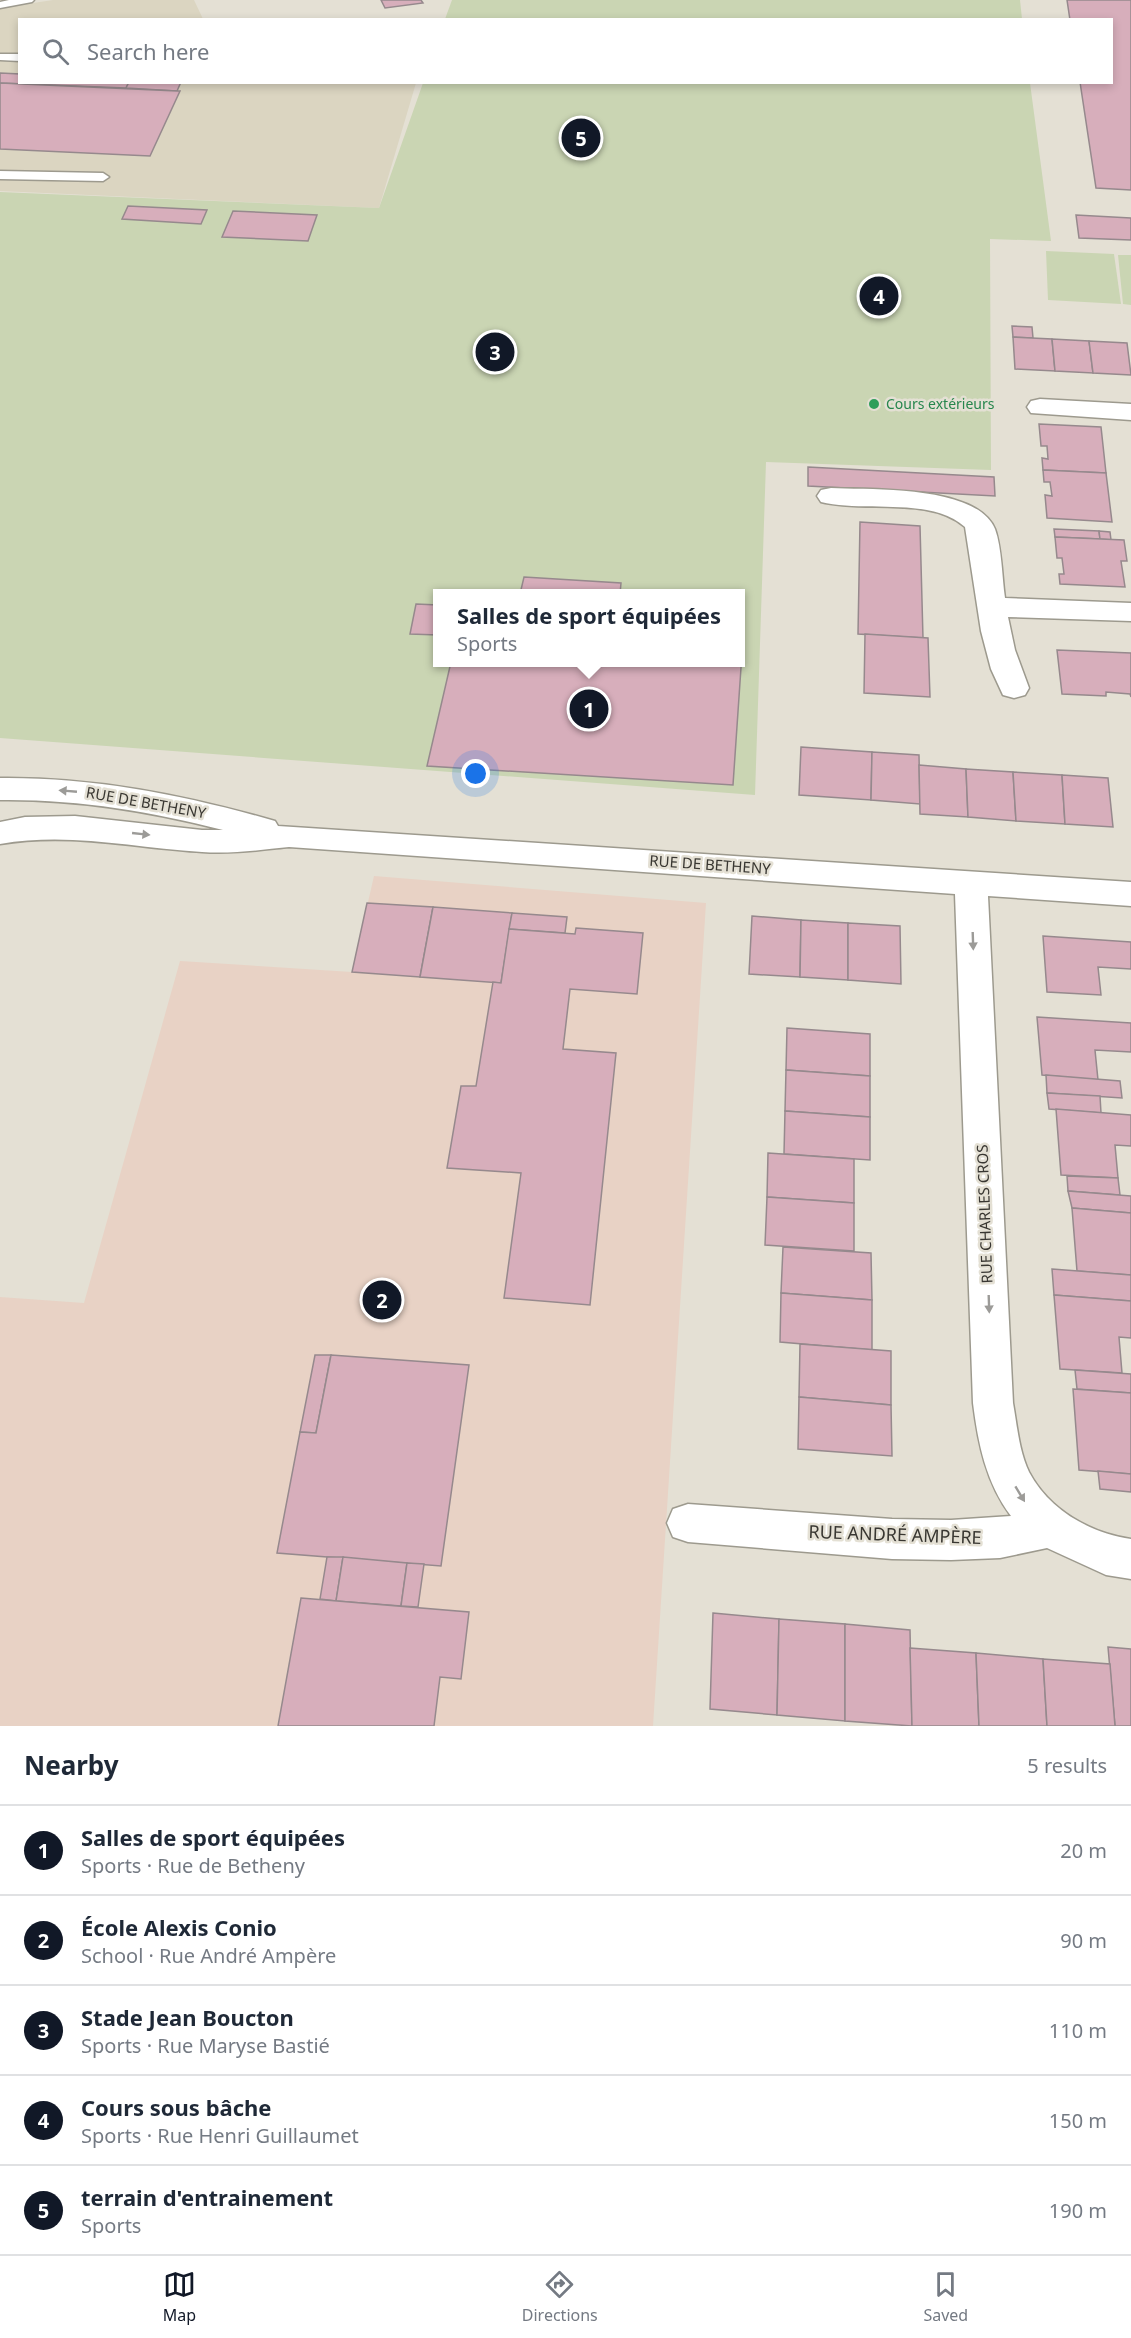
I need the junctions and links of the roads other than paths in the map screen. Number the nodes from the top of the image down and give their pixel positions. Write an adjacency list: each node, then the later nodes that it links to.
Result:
1 (28, 0): 2 (lane)
2 (0, 4)
3 (0, 57): 4 (lane)
4 (18, 58)
5 (0, 175): 6 (lane)
6 (103, 177)
7 (1040, 408): 8 (street)
8 (1131, 412)
9 (831, 496): 10 (street)
10 (992, 607): 11 (street); 12 (street)
11 (1131, 612)
12 (1014, 688)
13 (0, 789): 15 (street, RUE DE BETHENY, one-way to 13)
14 (0, 834): 15 (street, RUE DE BETHENY, one-way to 15)
15 (289, 836): 16 (street, RUE DE BETHENY)
16 (971, 883): 17 (street, RUE DE BETHENY); 19 (street, RUE CHARLES CROS, one-way to 19)
17 (1131, 894)
18 (688, 1523): 19 (street, RUE ANDRÉ AMPÈRE)
19 (1051, 1528): 20 (street)
20 (1131, 1559)

